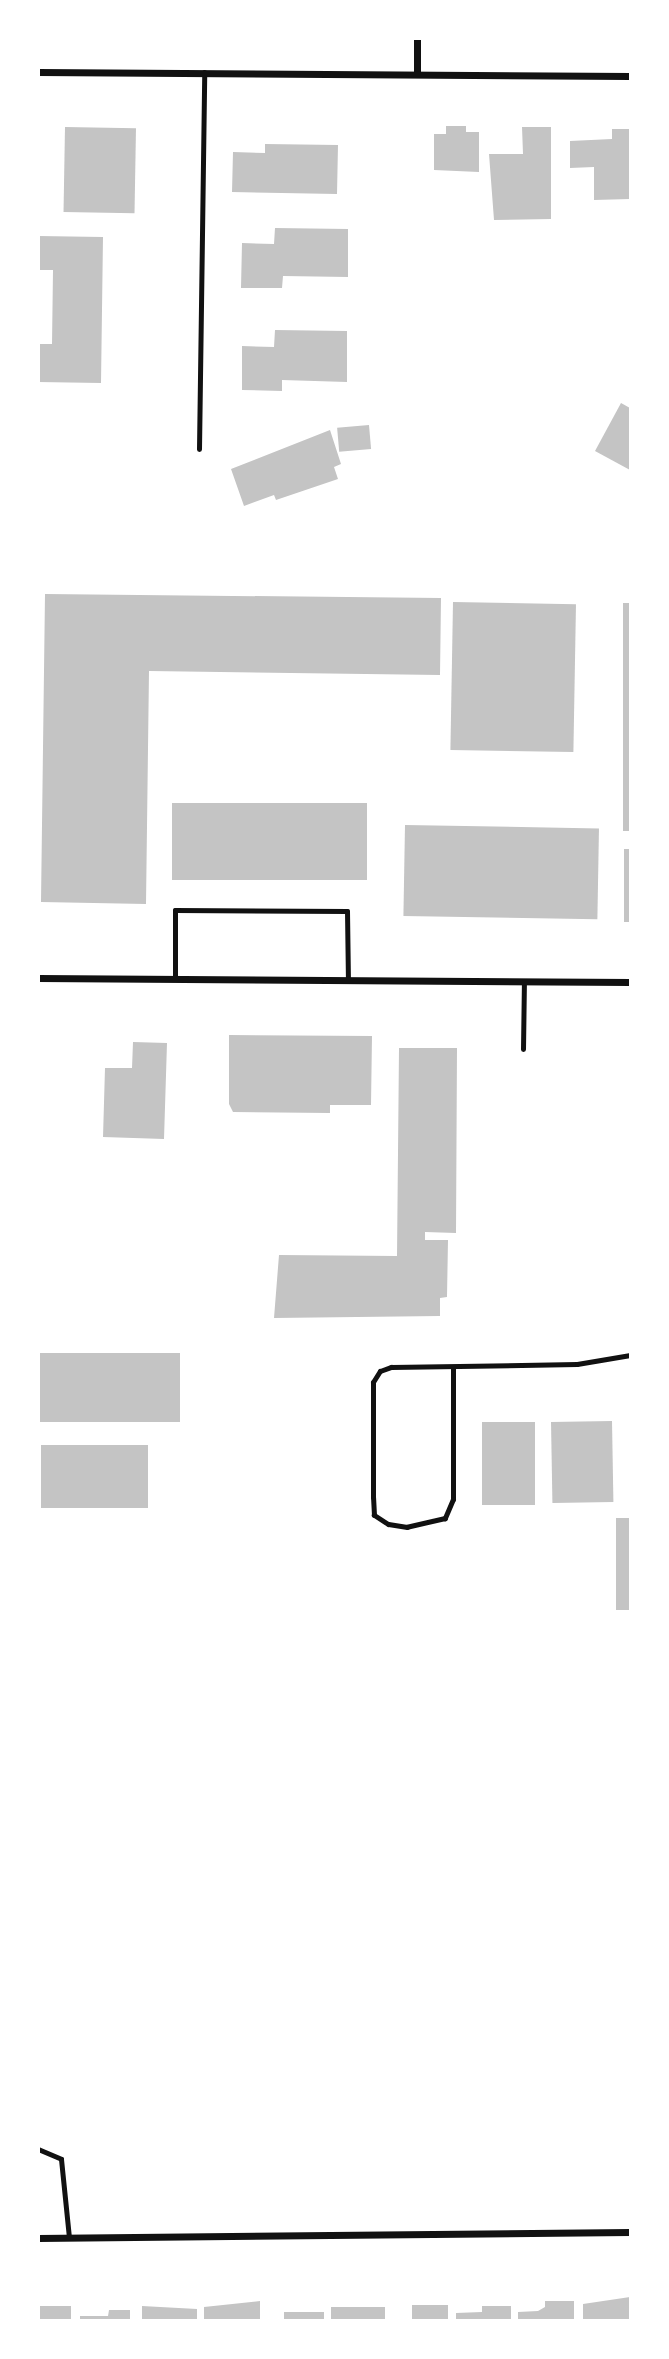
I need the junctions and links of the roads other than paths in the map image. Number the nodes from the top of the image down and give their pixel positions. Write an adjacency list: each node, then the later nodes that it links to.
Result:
1 (417, 38): 4 (street)
2 (38, 72): 3 (street)
3 (204, 72): 4 (street); 6 (lane)
4 (417, 74): 5 (street)
5 (631, 76)
6 (199, 449)
7 (38, 978): 8 (street)
8 (175, 979): 9 (street); 9 (lane)
9 (348, 980): 10 (street)
10 (523, 981): 11 (street); 12 (lane)
11 (631, 982)
12 (523, 1049)
13 (631, 1355): 14 (lane)
14 (453, 1368): 14 (lane)
15 (38, 2149): 18 (lane)
16 (631, 2232): 18 (street)
17 (38, 2238): 18 (street)
18 (69, 2238)

